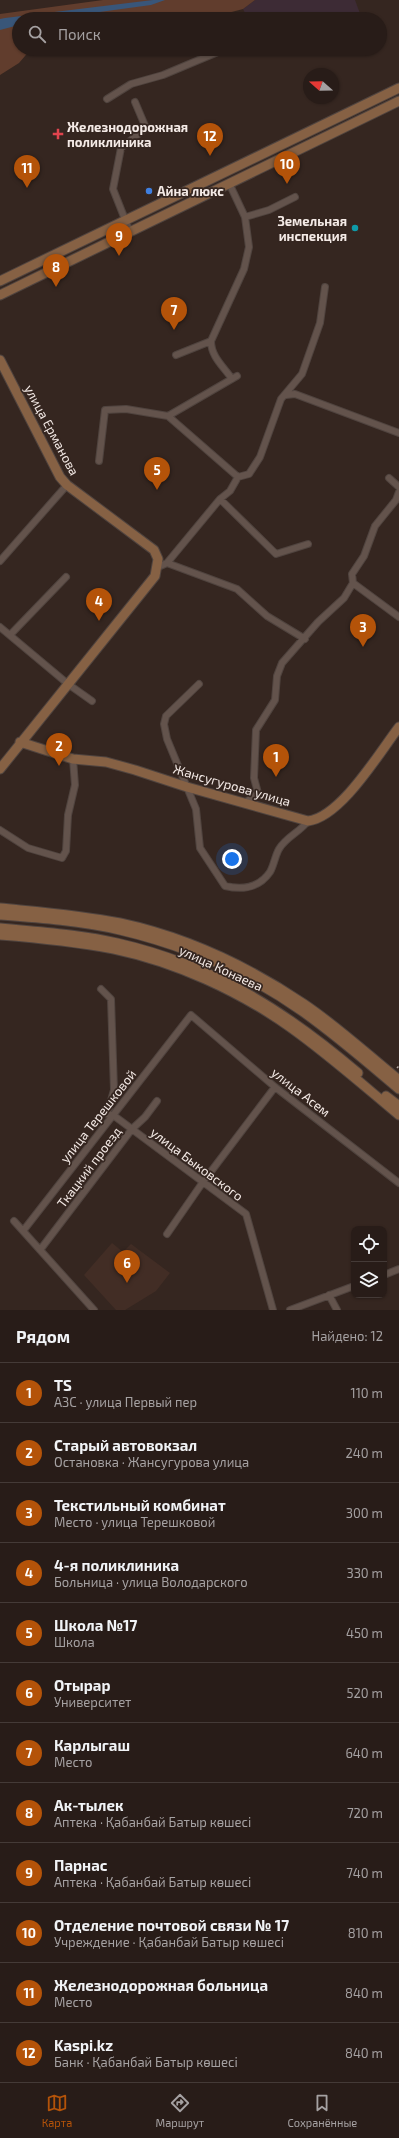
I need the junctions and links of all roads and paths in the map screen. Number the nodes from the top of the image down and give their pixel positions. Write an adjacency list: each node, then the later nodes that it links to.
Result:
1 (208, 56): 3 (street)
2 (399, 88): 9 (main road)
3 (107, 99)
4 (136, 102): 9 (street)
5 (398, 103): 6 (main road)
6 (229, 183): 8 (street); 10 (main road)
7 (295, 197): 8 (street)
8 (245, 217): 14 (street)
9 (124, 221): 10 (street); 11 (main road)
10 (130, 232): 13 (main road)
11 (0, 280)
12 (325, 287): 17 (street)
13 (0, 295)
14 (211, 342): 15 (street); 18 (street)
15 (176, 355)
16 (0, 360): 23 (main road, улица Ерманова)
17 (286, 394): 19 (street); 21 (street)
18 (168, 416): 20 (street); 21 (street)
19 (399, 433)
20 (99, 461)
21 (238, 477): 26 (street)
22 (389, 478): 24 (street)
23 (67, 485): 28 (street); 30 (main road, улица Ерманова)
24 (399, 487)
25 (399, 492): 32 (street)
26 (220, 499): 27 (street); 29 (street)
27 (308, 544)
28 (0, 561)
29 (167, 563): 30 (street); 36 (street)
30 (158, 567): 37 (main road)
31 (66, 577): 35 (street)
32 (353, 583): 33 (street); 36 (street)
33 (399, 617)
34 (0, 627): 35 (street)
35 (10, 635): 37 (street)
36 (305, 639): 45 (street)
37 (68, 684): 39 (street); 41 (main road)
38 (199, 684): 44 (street)
39 (92, 701)
40 (399, 728): 46 (main road)
41 (20, 742): 42 (main road, Жансугурова улица); 43 (main road)
42 (73, 758): 44 (main road, Жансугурова улица); 47 (street)
43 (0, 769)
44 (187, 787): 45 (main road, Жансугурова улица); 46 (street)
45 (245, 803): 46 (main road, Жансугурова улица)
46 (308, 820)
47 (0, 830)
48 (0, 908): 54 (main road)
49 (0, 915): 56 (main road, улица Конаева)
50 (0, 928): 58 (main road, улица Конаева)
51 (0, 935): 60 (main road)
52 (101, 989): 59 (street)
53 (191, 1015): 55 (street, улица Асем); 59 (street, улица Терешковой)
54 (399, 1080)
55 (275, 1087): 62 (street); 63 (street, улица Асем)
56 (399, 1089)
57 (157, 1100): 61 (street, Ткацкий проезд)
58 (399, 1106)
59 (113, 1115): 61 (street, улица Быковского); 65 (street, улица Терешковой)
60 (399, 1115)
61 (132, 1129): 62 (street, улица Быковского); 67 (street, Ткацкий проезд)
62 (203, 1182): 66 (street); 73 (street, улица Быковского)
63 (399, 1183)
64 (14, 1221): 65 (street)
65 (23, 1231): 67 (street)
66 (166, 1234)
67 (40, 1250): 72 (street)
68 (399, 1269): 69 (street)
69 (387, 1274)
70 (351, 1287): 71 (street)
71 (329, 1295): 74 (street); 75 (street)
72 (94, 1310)
73 (273, 1310)
74 (290, 1310)
75 (337, 1310)

